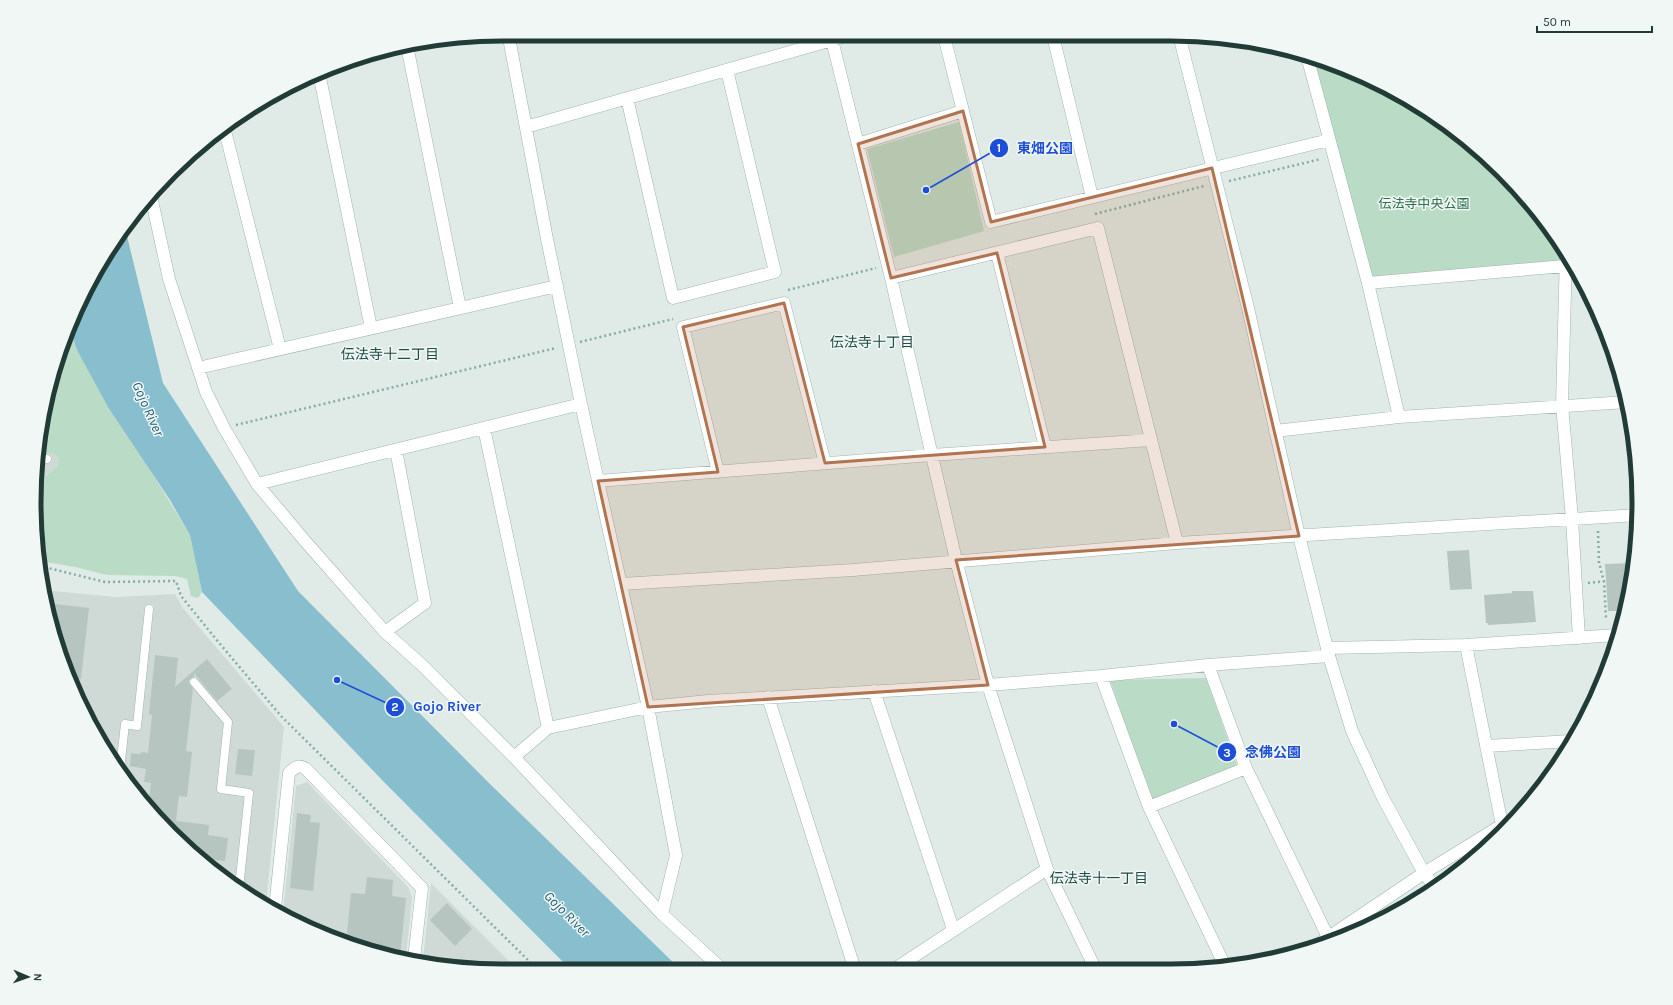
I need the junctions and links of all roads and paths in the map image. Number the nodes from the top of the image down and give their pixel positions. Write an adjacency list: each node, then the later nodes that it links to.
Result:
1 (510, 41): 13 (street)
2 (822, 41): 9 (street)
3 (833, 41): 16 (street)
4 (945, 41): 12 (street)
5 (1054, 41): 18 (street)
6 (1181, 41): 17 (street)
7 (408, 51): 25 (street)
8 (1309, 62): 15 (street)
9 (727, 70): 11 (street); 11 (street)
10 (320, 79): 26 (street)
11 (627, 98): 13 (street)
12 (963, 111): 16 (street); 18 (street)
13 (526, 127): 24 (street)
14 (226, 133): 27 (street)
15 (1329, 140): 17 (street); 23 (street)
16 (858, 144): 22 (street)
17 (1212, 168): 18 (street); 34 (street)
18 (1092, 197)
19 (152, 202): 28 (street)
20 (997, 252): 22 (street); 35 (street); 36 (street)
21 (1565, 266): 23 (street); 31 (street)
22 (890, 278): 38 (street)
23 (1368, 283): 32 (street)
24 (557, 286): 25 (street); 30 (street)
25 (460, 308): 26 (street)
26 (371, 328): 27 (street)
27 (280, 349): 28 (street)
28 (198, 368): 44 (street)
29 (1621, 402): 31 (street)
30 (581, 404): 33 (street); 43 (street)
31 (1562, 405): 32 (street); 46 (street)
32 (1400, 417): 34 (street)
33 (484, 428): 37 (street); 67 (street)
34 (1275, 431): 48 (street)
35 (1151, 440): 36 (street); 49 (street)
36 (1045, 447): 38 (street)
37 (396, 450): 44 (street); 55 (street)
38 (932, 455): 41 (street); 50 (street)
39 (43, 459): 40 (lane)
40 (47, 459)
41 (825, 463): 42 (street); 42 (street)
42 (718, 472): 43 (street)
43 (598, 481): 52 (street)
44 (257, 484): 55 (street)
45 (1632, 515): 46 (street)
46 (1572, 519): 48 (street); 57 (street)
47 (1598, 528): 54 (path)
48 (1299, 536): 49 (street); 59 (street)
49 (1177, 543): 50 (street)
50 (956, 560): 52 (street); 63 (street)
51 (46, 567): 87 (path)
52 (621, 584): 66 (street)
53 (150, 609): 71 (lane)
54 (1606, 618)
55 (385, 632): 70 (street)
56 (1612, 635): 57 (street)
57 (1579, 638): 58 (street)
58 (1466, 645): 59 (street); 69 (street)
59 (1328, 652): 60 (street); 77 (street)
60 (1208, 665): 61 (street); 72 (street)
61 (1101, 676): 63 (street); 73 (street)
62 (194, 682): 78 (lane)
63 (988, 685): 64 (street); 76 (street)
64 (874, 691): 65 (street); 82 (street)
65 (768, 698): 66 (street); 89 (street)
66 (648, 707): 67 (street); 81 (street)
67 (548, 728): 70 (street)
68 (1565, 741): 69 (street)
69 (1486, 746): 74 (street)
70 (514, 757): 81 (street)
71 (121, 762)
72 (1246, 768): 73 (street); 84 (street)
73 (1150, 807): 86 (street)
74 (1502, 824)
75 (1499, 827): 77 (street)
76 (1047, 869): 82 (street); 91 (street)
77 (1424, 873): 79 (street); 83 (street)
78 (240, 882)
79 (1432, 883)
80 (275, 904): 85 (street)
81 (662, 914): 88 (street)
82 (953, 929): 90 (street)
83 (1330, 936)
84 (1328, 937)
85 (414, 955)
86 (1223, 961)
87 (532, 964)
88 (716, 964)
89 (853, 964)
90 (902, 964)
91 (1089, 964)

